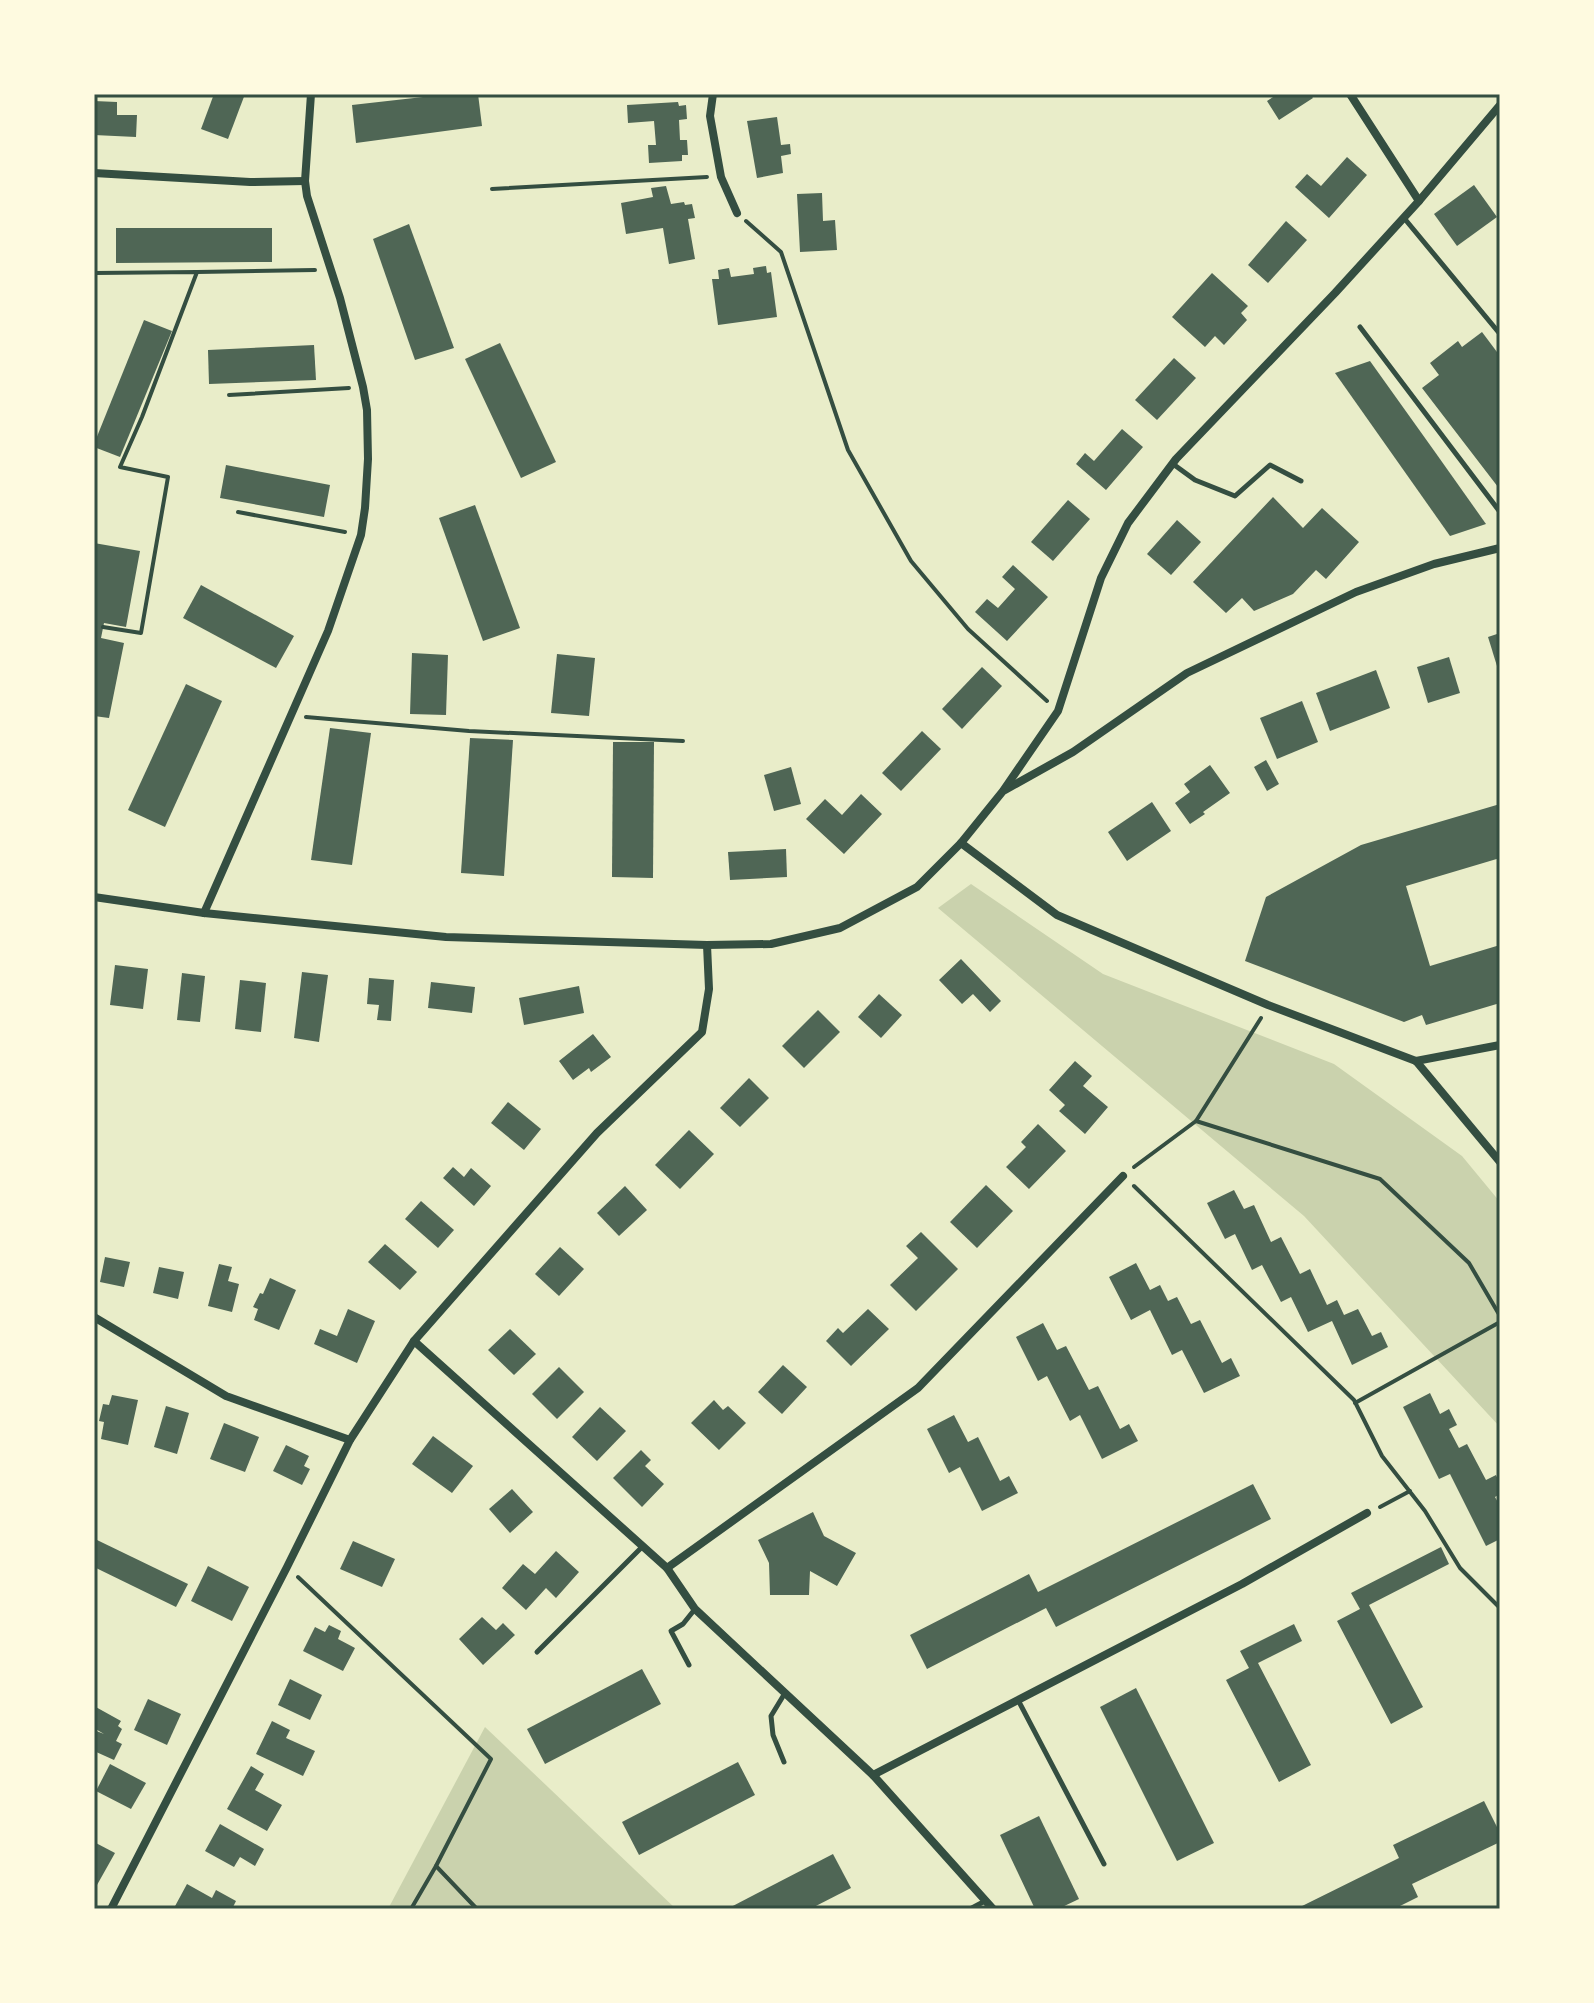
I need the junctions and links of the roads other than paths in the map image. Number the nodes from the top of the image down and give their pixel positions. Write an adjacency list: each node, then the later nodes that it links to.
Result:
1 (311, 94): 6 (street)
2 (713, 94): 8 (street)
3 (1350, 94): 7 (street)
4 (1500, 105): 7 (street)
5 (94, 173): 6 (street)
6 (305, 181): 19 (street)
7 (1419, 201): 9 (street)
8 (737, 213)
9 (1403, 217): 11 (lane); 12 (street)
10 (1360, 327): 14 (lane)
11 (1500, 334)
12 (1173, 464): 13 (lane); 16 (street)
13 (1301, 481)
14 (1500, 512)
15 (1500, 548): 16 (street)
16 (1003, 791): 17 (street)
17 (961, 843): 20 (street); 22 (street)
18 (94, 897): 19 (street)
19 (204, 913): 20 (street)
20 (707, 945): 26 (street)
21 (1500, 1045): 22 (street)
22 (1416, 1061): 23 (street)
23 (1500, 1162)
24 (1123, 1176): 30 (street)
25 (94, 1317): 27 (street)
26 (414, 1341): 27 (street); 29 (street)
27 (350, 1440): 40 (street)
28 (1367, 1513): 35 (street)
29 (643, 1546): 30 (street); 32 (lane)
30 (667, 1568): 31 (street)
31 (695, 1609): 33 (lane); 34 (street)
32 (537, 1652)
33 (689, 1665)
34 (785, 1693): 36 (lane); 37 (street)
35 (1018, 1700): 37 (street); 38 (lane)
36 (784, 1762)
37 (873, 1775): 39 (street)
38 (1104, 1864)
39 (986, 1901): 41 (lane); 42 (street)
40 (111, 1909)
41 (970, 1909)
42 (993, 1909)

